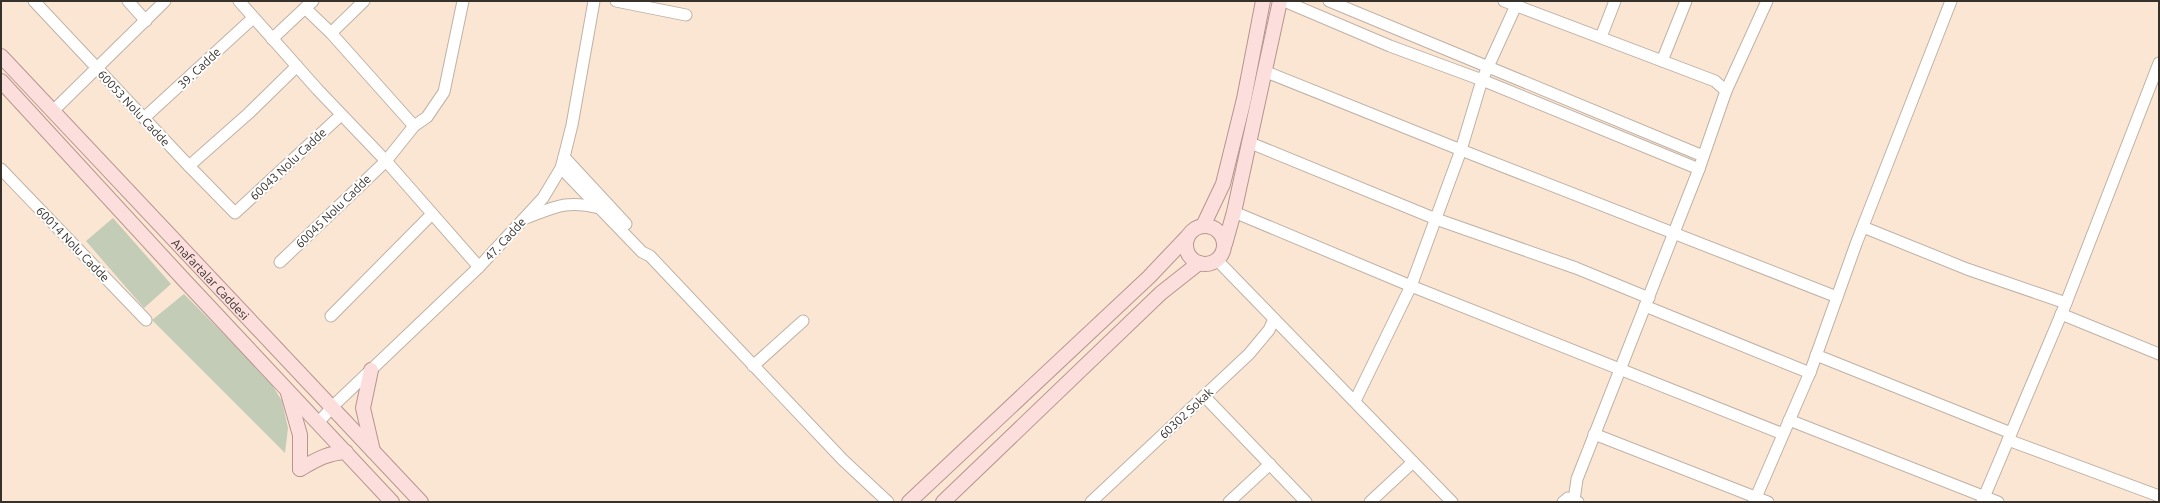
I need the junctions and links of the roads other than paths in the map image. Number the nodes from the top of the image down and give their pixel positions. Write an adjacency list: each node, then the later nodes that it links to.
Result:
1 (34, 1): 31 (street, 60053 Nolu Cadde)
2 (128, 1): 22 (street)
3 (165, 1): 22 (street)
4 (364, 1): 23 (street)
5 (463, 1): 39 (street, 60045 Nolu Cadde)
6 (594, 1): 44 (street, 47. Cadde)
7 (616, 1): 20 (street)
8 (1263, 1): 54 (main road)
9 (1280, 1): 32 (main road)
10 (1284, 1): 33 (street)
11 (1329, 1): 30 (street)
12 (1504, 1): 19 (street)
13 (1615, 1): 24 (street)
14 (1686, 1): 27 (street)
15 (1767, 1): 35 (street)
16 (1951, 1): 55 (street)
17 (243, 2): 21 (street)
18 (309, 4): 23 (street); 25 (street)
19 (1517, 4): 24 (street); 30 (street)
20 (686, 15)
21 (253, 18): 25 (street); 38 (street, 39. Cadde)
22 (146, 21): 31 (street)
23 (331, 33): 39 (street)
24 (1601, 37): 27 (street)
25 (272, 39): 29 (street)
26 (3, 61): 36 (main road, Anafartalar Caddesi)
27 (1662, 61): 35 (street)
28 (2159, 63): 67 (street)
29 (297, 66): 37 (street); 45 (street)
30 (1489, 67): 33 (street); 42 (street)
31 (97, 68): 36 (street); 38 (street, 60053 Nolu Cadde)
32 (1264, 71): 40 (main road); 41 (street)
33 (1482, 80): 41 (street); 47 (street)
34 (1, 81): 79 (main road, Anafartalar Caddesi)
35 (1726, 91): 42 (street)
36 (53, 111): 82 (main road, Anafartalar Caddesi)
37 (341, 115): 43 (street); 49 (street, 60043 Nolu Cadde)
38 (144, 118): 45 (street, 60053 Nolu Cadde)
39 (414, 126): 43 (street, 60045 Nolu Cadde)
40 (1248, 142): 50 (main road); 53 (street)
41 (1461, 150): 53 (street); 56 (street)
42 (1703, 156): 47 (street)
43 (386, 161): 51 (street); 61 (street, 60045 Nolu Cadde)
44 (562, 162): 48 (street); 52 (street, 47. Cadde); 59 (street)
45 (189, 166): 49 (street, 60053 Nolu Cadde)
46 (1, 169): 71 (street, 60014 Nolu Cadde)
47 (1699, 169): 56 (street)
48 (600, 208): 52 (street); 59 (street)
49 (235, 212)
50 (1234, 212): 58 (main road); 64 (street)
51 (432, 214): 63 (street); 69 (street)
52 (524, 218): 63 (street, 47. Cadde)
53 (1436, 219): 64 (street); 66 (street)
54 (1203, 226): 57 (main road); 58 (main road)
55 (1863, 227): 65 (street); 67 (street)
56 (1674, 233): 65 (street); 66 (street)
57 (1188, 237): 62 (main road); 99 (main road)
58 (1225, 244): 60 (main road)
59 (650, 256): 75 (street)
60 (1217, 260): 62 (main road); 70 (street)
61 (280, 262)
62 (1200, 263): 100 (main road)
63 (479, 266): 77 (street, 47. Cadde)
64 (1411, 286): 76 (street); 81 (street)
65 (1837, 297): 74 (street)
66 (1647, 302): 76 (street); 78 (street)
67 (2066, 303): 68 (street)
68 (2061, 314): 73 (street); 87 (street)
69 (331, 316)
70 (1274, 319): 80 (street, 60302 Sokak); 81 (street)
71 (146, 320)
72 (803, 320): 75 (street)
73 (2159, 354)
74 (1816, 355): 78 (street); 87 (street)
75 (753, 366): 98 (street)
76 (1620, 368): 85 (street); 86 (street)
77 (372, 370): 82 (street, 47. Cadde); 88 (main road)
78 (1810, 373): 83 (street)
79 (288, 391): 84 (main road, Anafartalar Caddesi); 89 (main road)
80 (1204, 396): 91 (street); 101 (street, 60302 Sokak)
81 (1355, 401): 90 (street)
82 (332, 407): 84 (street, 47. Cadde); 88 (main road, Anafartalar Caddesi)
83 (1789, 420): 86 (street); 93 (street)
84 (318, 423): 89 (main road, Anafartalar Caddesi)
85 (1594, 434): 94 (street); 95 (street)
86 (1783, 434): 94 (street)
87 (2010, 437): 92 (street); 93 (street)
88 (373, 451): 97 (main road, Anafartalar Caddesi)
89 (346, 452): 96 (main road, Anafartalar Caddesi)
90 (1413, 462): 104 (street); 105 (street)
91 (1270, 464): 102 (street); 103 (street)
92 (2159, 496)
93 (1983, 499): 108 (street)
94 (1755, 500): 107 (street)
95 (1576, 501): 106 (street)
96 (392, 502)
97 (421, 502)
98 (888, 502)
99 (910, 502)
100 (943, 502)
101 (1091, 502)
102 (1229, 502)
103 (1306, 502)
104 (1370, 502)
105 (1452, 502)
106 (1563, 502)
107 (1768, 502)
108 (1998, 502)

